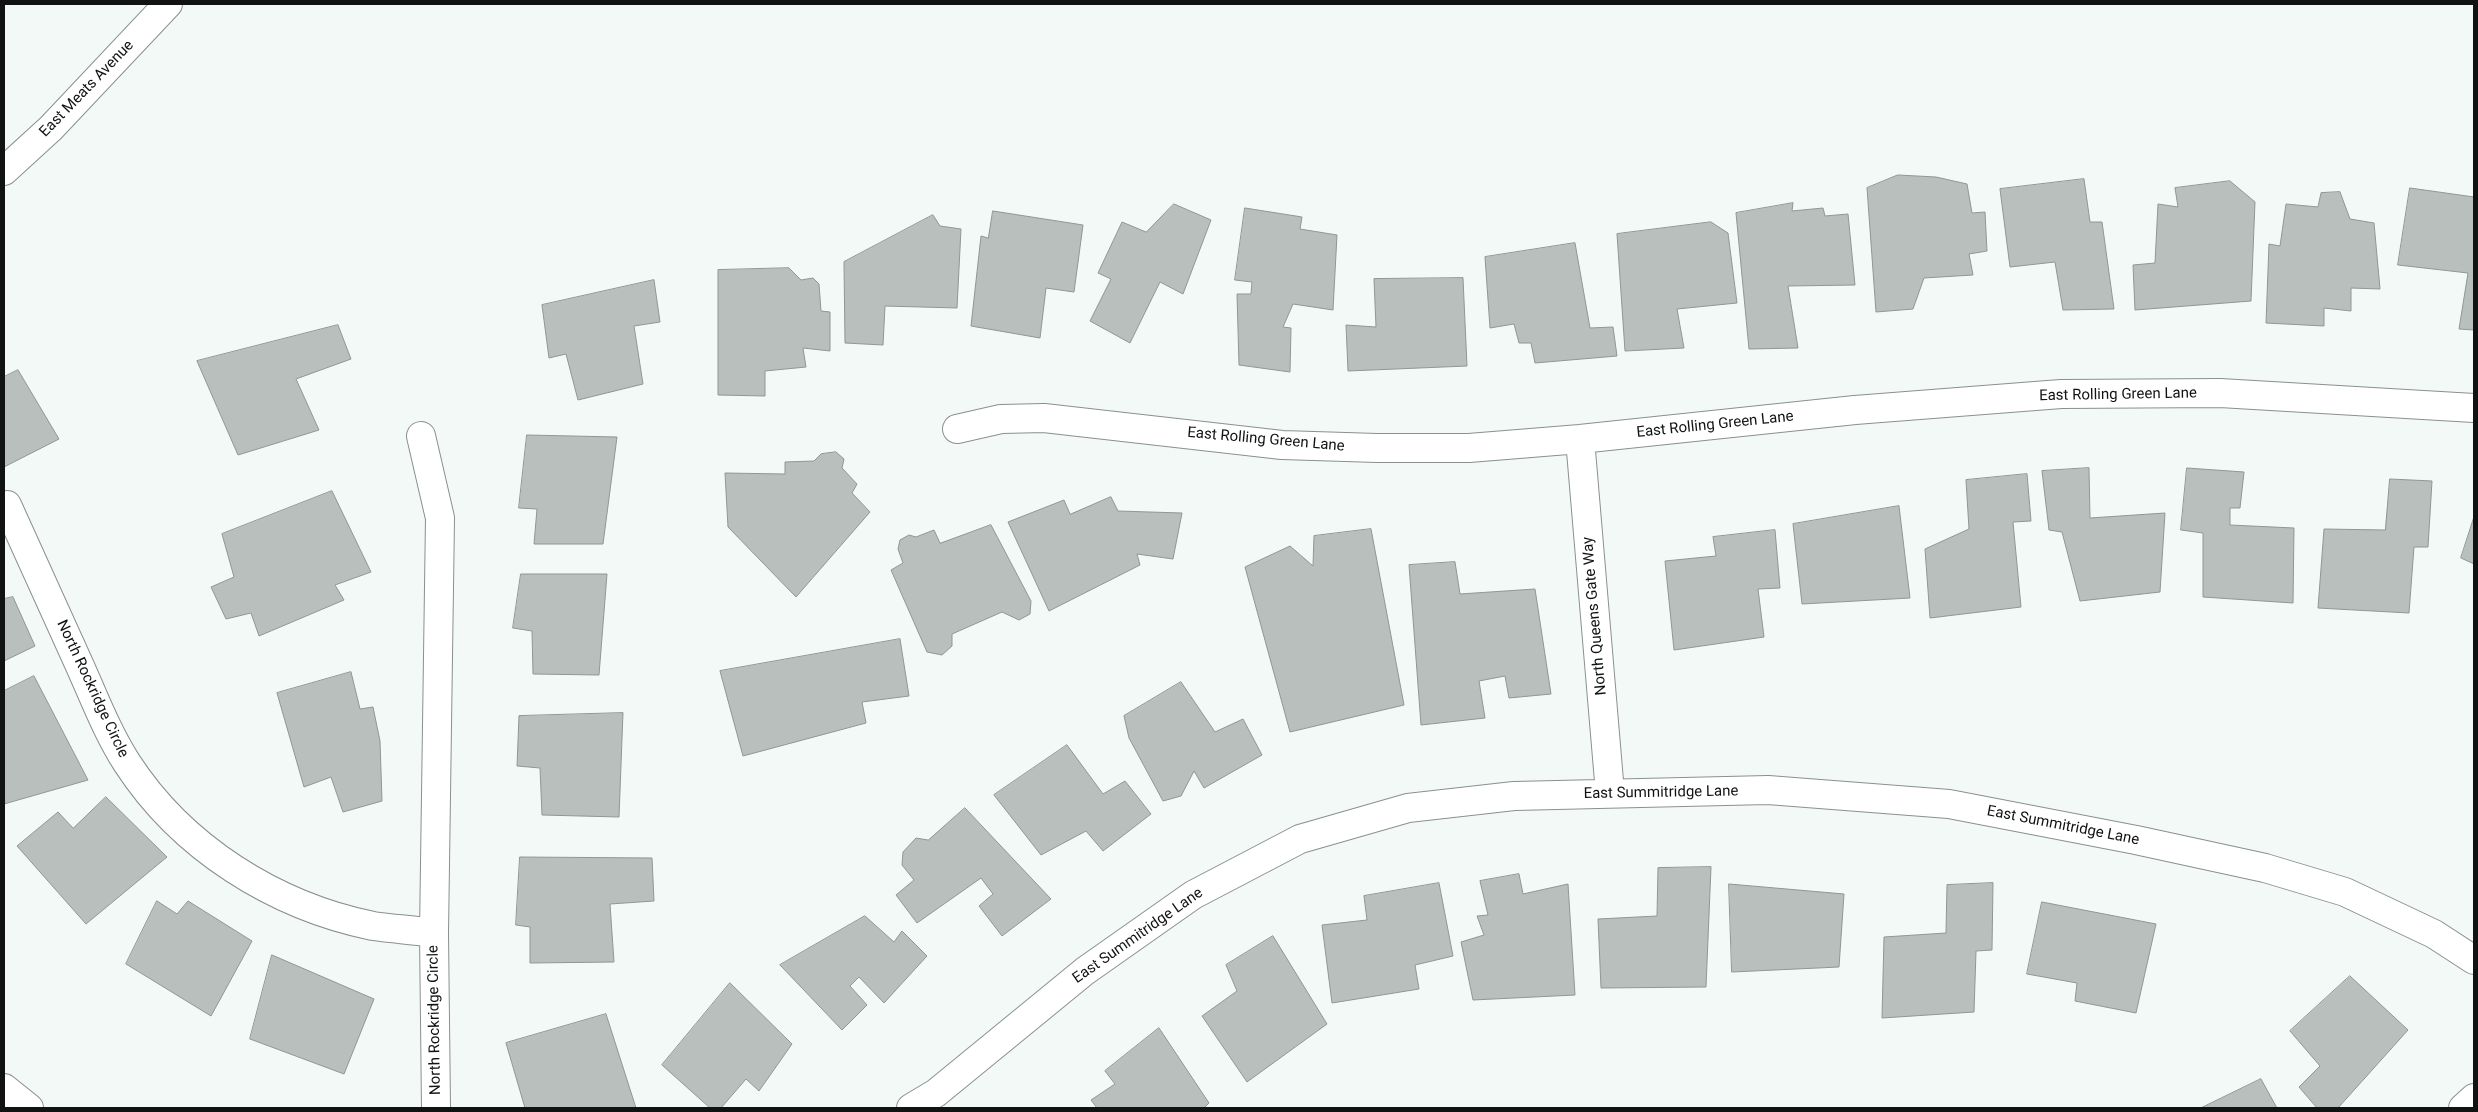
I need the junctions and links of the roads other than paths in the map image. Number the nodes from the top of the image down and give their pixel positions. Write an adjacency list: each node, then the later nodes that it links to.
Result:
1 (168, 4): 2 (street, East Meats Avenue)
2 (4, 171)
3 (2474, 408): 6 (street, East Rolling Green Lane)
4 (957, 429): 6 (street, East Rolling Green Lane)
5 (421, 436): 9 (street, North Rockridge Circle)
6 (1580, 439): 8 (street, North Queens Gate Way)
7 (4, 507): 9 (street, North Rockridge Circle)
8 (1610, 794): 10 (street, East Summitridge Lane); 15 (street, East Summitridge Lane)
9 (434, 933): 14 (street, North Rockridge Circle)
10 (2474, 960)
11 (4, 1088): 13 (street)
12 (2474, 1098): 16 (street)
13 (29, 1108)
14 (436, 1108)
15 (911, 1108)
16 (2463, 1108)

